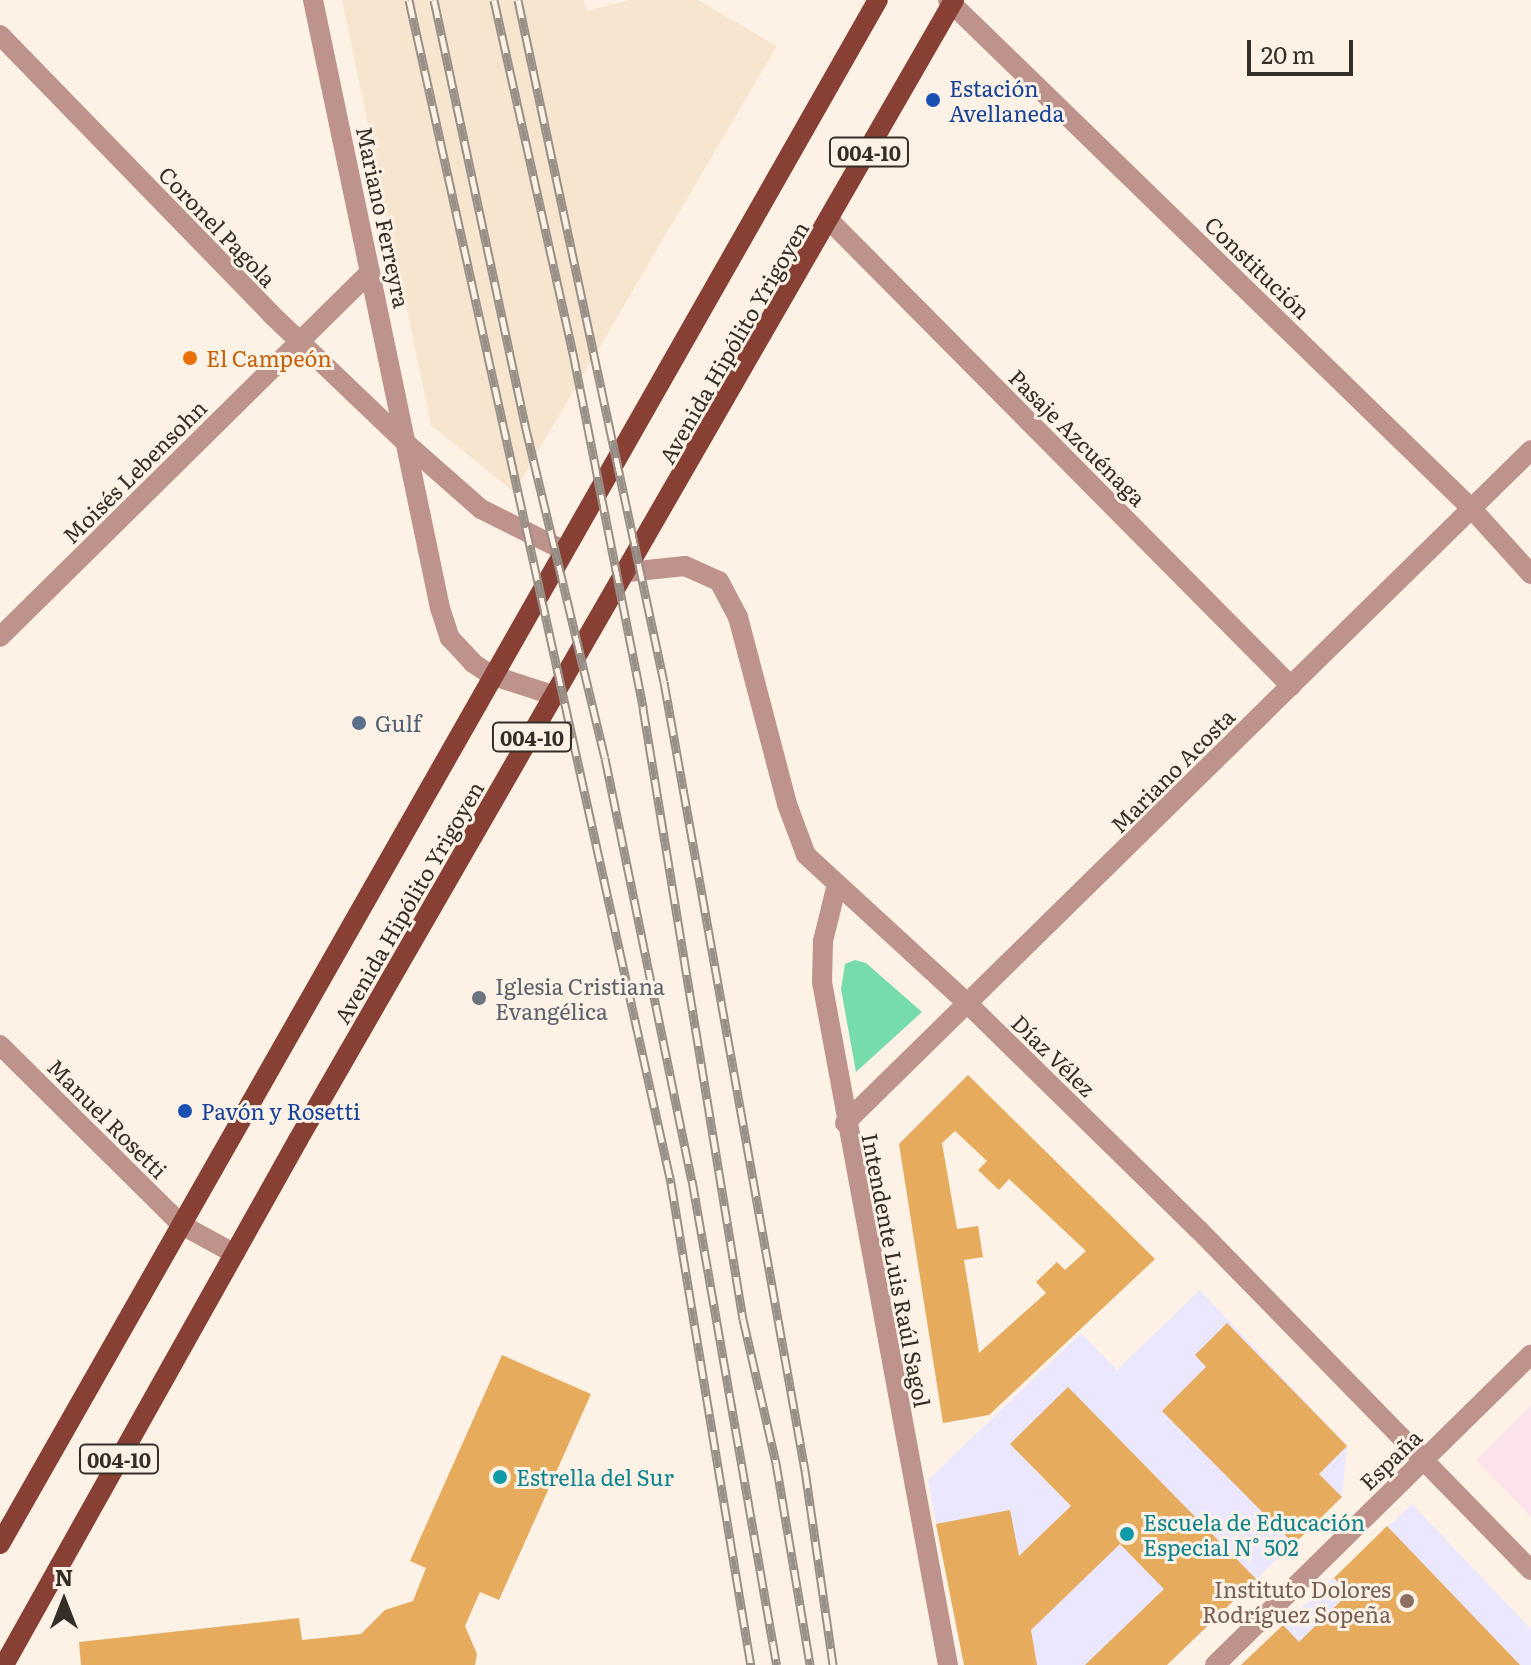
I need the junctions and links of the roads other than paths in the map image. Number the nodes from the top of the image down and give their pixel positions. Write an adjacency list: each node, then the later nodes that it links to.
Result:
1 (313, 0): 6 (street, Mariano Ferreyra)
2 (878, 0): 11 (main road, Avenida Hipólito Yrigoyen / 004-10)
3 (951, 1): 5 (main road, Avenida Hipólito Yrigoyen / 004-10); 10 (street, Constitución)
4 (0, 35): 7 (street, Coronel Pagola)
5 (830, 221): 12 (main road, Avenida Hipólito Yrigoyen / 004-10); 16 (street, Pasaje Azcuénaga)
6 (370, 272): 7 (street, Moisés Lebensohn); 8 (street, Mariano Ferreyra)
7 (298, 341): 8 (street, Coronel Pagola); 14 (street, Moisés Lebensohn)
8 (407, 444): 11 (street); 15 (street, Mariano Ferreyra)
9 (1531, 450): 10 (street, Mariano Acosta)
10 (1472, 509): 13 (street, Constitución); 16 (street, Mariano Acosta)
11 (561, 549): 15 (main road, Avenida Hipólito Yrigoyen / 004-10)
12 (628, 572): 17 (main road, Avenida Hipólito Yrigoyen / 004-10); 18 (street, Díaz Vélez)
13 (1531, 574)
14 (0, 637)
15 (491, 675): 17 (street, Mariano Ferreyra); 22 (main road, Avenida Hipólito Yrigoyen / 004-10)
16 (1291, 686): 19 (street, Mariano Acosta)
17 (556, 696): 23 (main road, Avenida Hipólito Yrigoyen / 004-10)
18 (837, 884): 19 (street, Díaz Vélez); 21 (street, Intendente Luis Raúl Sagol)
19 (968, 1004): 21 (street, Mariano Acosta); 25 (street, Díaz Vélez)
20 (0, 1045): 22 (street, Manuel Rosetti)
21 (845, 1123): 29 (street, Intendente Luis Raúl Sagol)
22 (182, 1225): 23 (street, Manuel Rosetti); 26 (main road, Avenida Hipólito Yrigoyen / 004-10)
23 (235, 1254): 28 (main road, Avenida Hipólito Yrigoyen / 004-10)
24 (1531, 1354): 25 (street, España)
25 (1425, 1458): 27 (street, Díaz Vélez); 30 (street, España)
26 (0, 1544)
27 (1531, 1570)
28 (4, 1665)
29 (948, 1665)
30 (1215, 1665)

